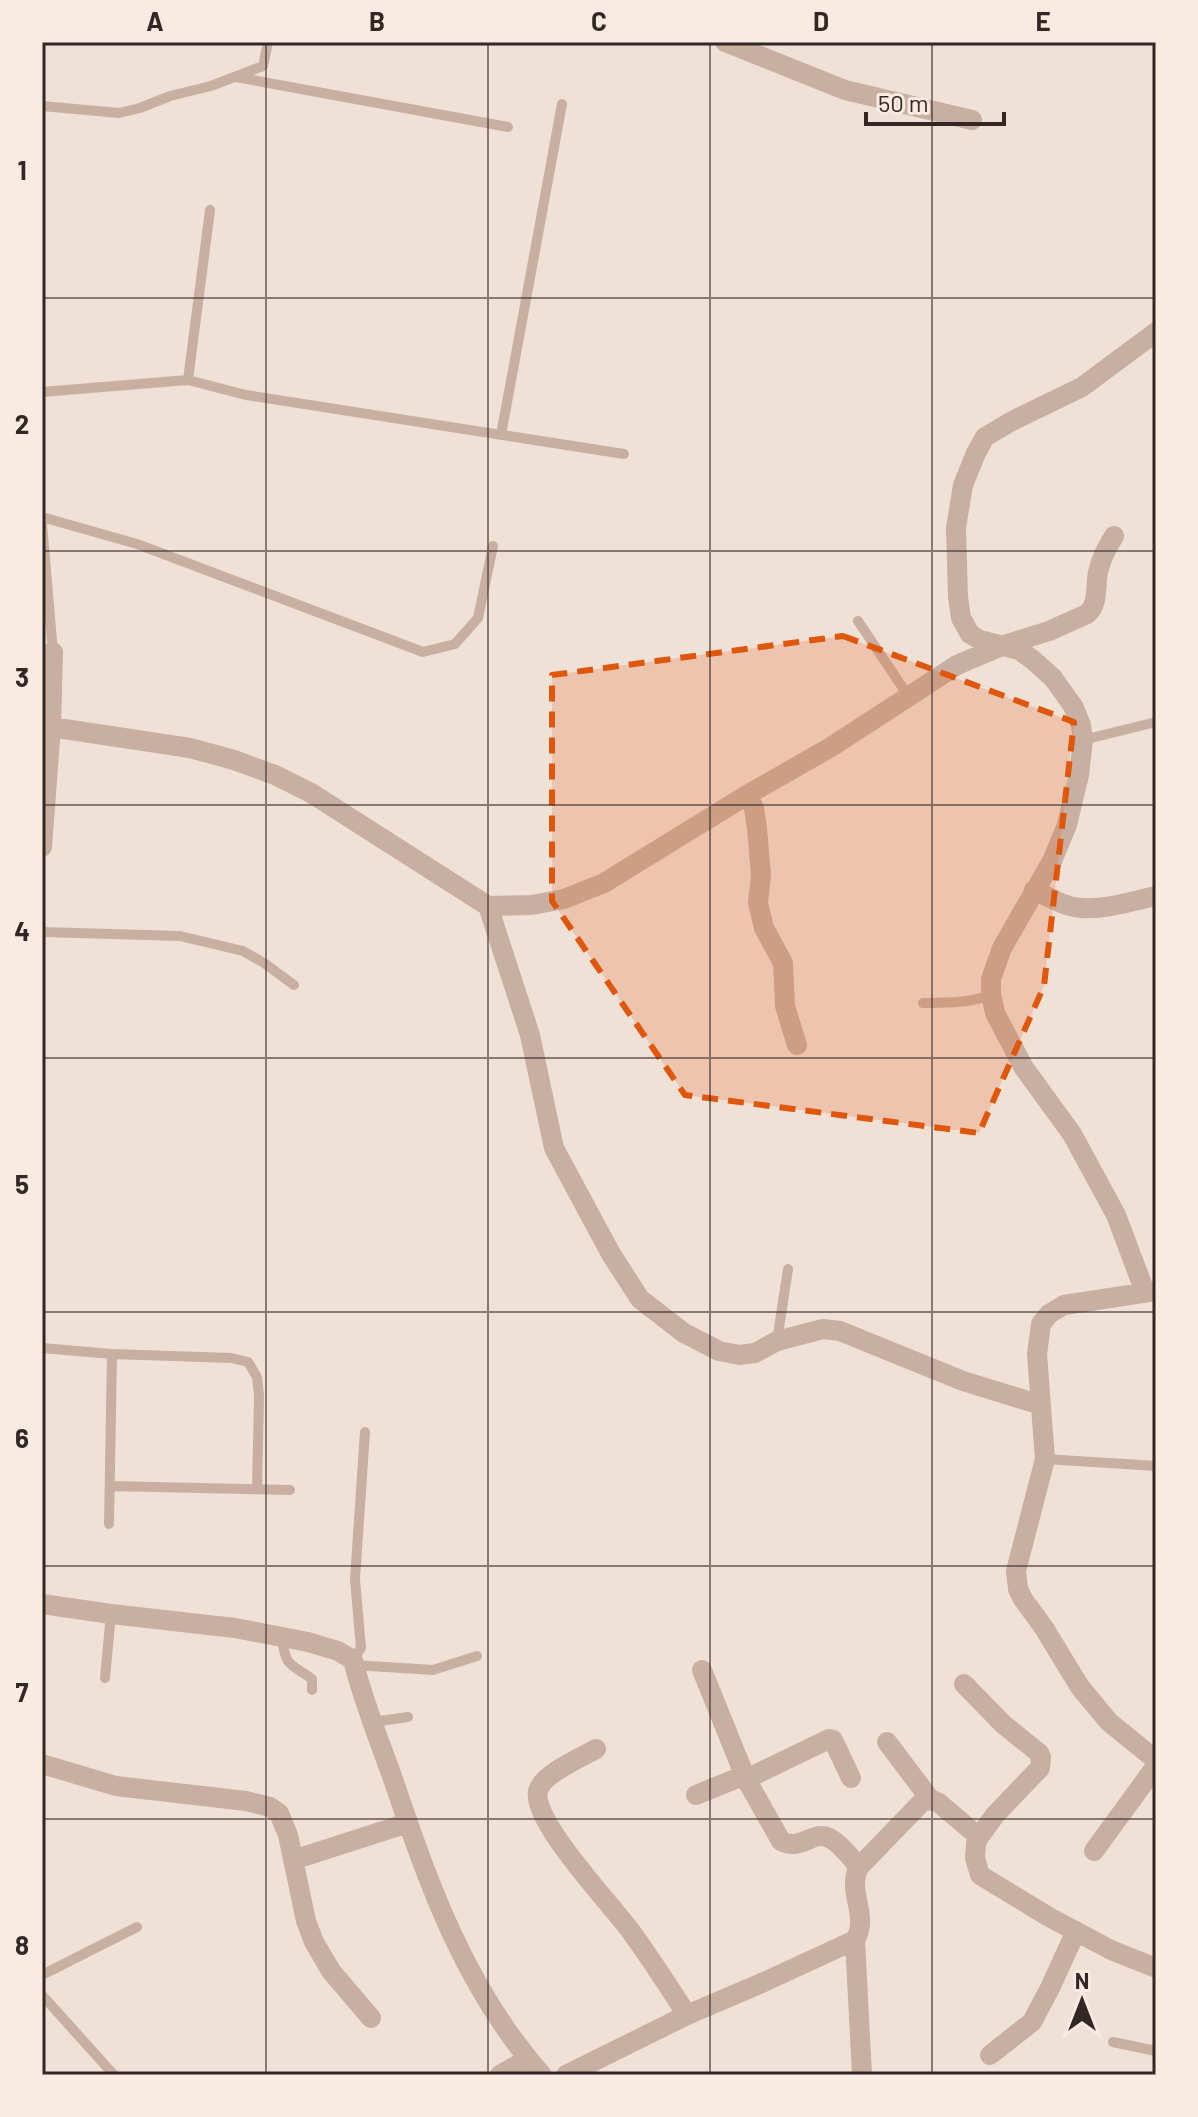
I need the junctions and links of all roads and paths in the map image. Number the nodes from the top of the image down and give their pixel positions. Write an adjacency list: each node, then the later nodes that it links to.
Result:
1 (268, 42): 3 (lane)
2 (725, 42): 6 (street)
3 (236, 77): 5 (lane); 7 (lane)
4 (562, 104): 12 (lane)
5 (42, 106)
6 (972, 120)
7 (508, 127)
8 (210, 210): 10 (lane)
9 (1156, 332): 19 (street)
10 (188, 380): 11 (lane); 12 (lane)
11 (42, 392)
12 (501, 435): 13 (lane)
13 (624, 454)
14 (42, 517): 17 (lane)
15 (42, 524): 20 (lane)
16 (1114, 536): 19 (street)
17 (493, 546)
18 (858, 621): 21 (lane)
19 (1004, 645): 21 (street); 24 (street)
20 (48, 655): 22 (street)
21 (909, 697): 25 (street)
22 (48, 718): 26 (street); 29 (street)
23 (1156, 722): 24 (lane)
24 (1083, 740): 27 (street)
25 (747, 795): 29 (street); 34 (street)
26 (42, 847)
27 (1034, 890): 28 (street); 32 (street)
28 (1156, 896)
29 (488, 906): 37 (street)
30 (42, 932): 31 (lane)
31 (294, 985)
32 (991, 994): 33 (lane); 36 (street)
33 (923, 1003)
34 (797, 1045)
35 (788, 1269): 37 (lane)
36 (1150, 1292): 40 (street)
37 (777, 1341): 40 (street)
38 (42, 1348): 39 (lane)
39 (112, 1354): 44 (lane); 45 (lane)
40 (1041, 1405): 42 (street)
41 (365, 1432): 52 (lane)
42 (1045, 1459): 43 (lane); 61 (street)
43 (1156, 1466)
44 (110, 1486): 45 (lane); 47 (lane)
45 (257, 1489): 46 (lane)
46 (290, 1490)
47 (109, 1524)
48 (42, 1604): 49 (street)
49 (111, 1614): 50 (street); 54 (lane)
50 (282, 1637): 52 (street); 56 (lane)
51 (477, 1656): 52 (lane)
52 (353, 1662): 58 (street)
53 (702, 1670): 64 (street)
54 (105, 1678)
55 (964, 1684): 69 (street)
56 (312, 1690)
57 (408, 1717): 58 (lane)
58 (373, 1722): 68 (street)
59 (887, 1742): 67 (street)
60 (596, 1749): 79 (street)
61 (1156, 1760)
62 (42, 1764): 71 (street)
63 (1156, 1766): 70 (street)
64 (745, 1777): 65 (street); 66 (street); 72 (street)
65 (851, 1778)
66 (696, 1795)
67 (930, 1799): 69 (street); 72 (street)
68 (408, 1823): 71 (street); 84 (street)
69 (979, 1837): 74 (street)
70 (1094, 1851)
71 (293, 1860): 80 (street)
72 (859, 1867): 75 (street)
73 (137, 1927): 77 (lane)
74 (1076, 1931): 76 (street); 83 (street)
75 (855, 1940): 79 (street); 89 (street)
76 (1156, 1968)
77 (42, 1975)
78 (42, 1995): 85 (lane)
79 (687, 2015): 88 (street)
80 (371, 2018)
81 (1113, 2042): 82 (lane)
82 (1156, 2051)
83 (990, 2055)
84 (528, 2059): 86 (street); 87 (street)
85 (114, 2075)
86 (500, 2075)
87 (542, 2075)
88 (566, 2075)
89 (862, 2075)

